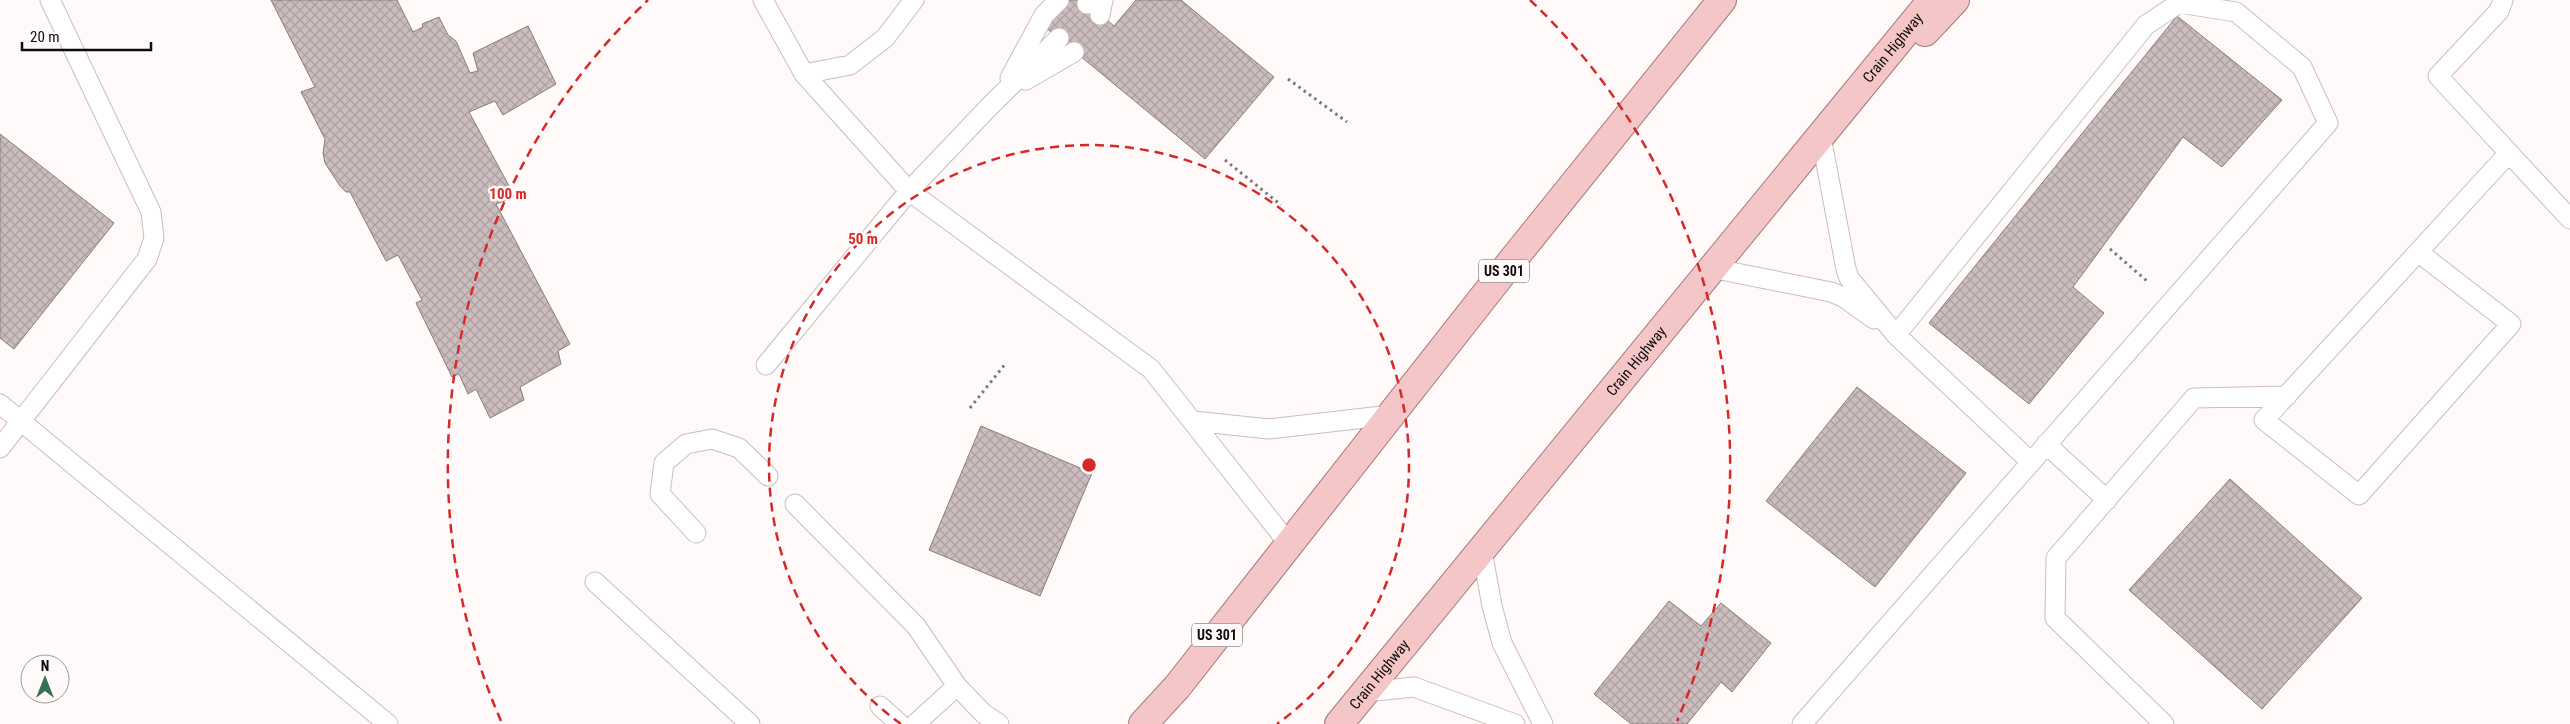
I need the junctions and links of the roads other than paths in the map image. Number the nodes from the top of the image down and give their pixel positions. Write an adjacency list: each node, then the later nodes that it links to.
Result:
1 (50, 0): 26 (lane)
2 (763, 0): 11 (lane)
3 (914, 0): 11 (lane)
4 (1059, 0): 12 (lane)
5 (1722, 0): 24 (highway, US 301)
6 (1932, 0): 16 (highway, Crain Highway)
7 (1955, 0): 13 (highway)
8 (2503, 0): 14 (lane)
9 (1059, 38): 12 (lane)
10 (1074, 52): 12 (lane)
11 (804, 74): 15 (lane)
12 (1001, 94): 15 (lane)
13 (1822, 142): 16 (highway); 20 (lane)
14 (2508, 154): 17 (lane); 18 (lane)
15 (909, 191): 21 (lane); 25 (lane)
16 (1758, 210): 19 (highway, Crain Highway)
17 (2570, 219)
18 (2418, 252): 22 (lane); 22 (lane)
19 (1711, 268): 20 (lane); 35 (highway, Crain Highway)
20 (1896, 335): 27 (lane); 29 (lane)
21 (766, 365)
22 (2287, 396): 31 (lane)
23 (0, 404): 26 (lane)
24 (1391, 415): 25 (lane); 34 (highway, US 301)
25 (1193, 421): 34 (lane)
26 (22, 422): 28 (lane); 40 (lane)
27 (2046, 444): 29 (lane); 31 (lane)
28 (0, 448)
29 (2031, 462): 49 (lane)
30 (768, 476): 33 (lane)
31 (2107, 500): 50 (lane)
32 (795, 504): 37 (lane)
33 (696, 533)
34 (1289, 544): 45 (highway, US 301)
35 (1482, 551): 38 (highway, Crain Highway); 48 (lane)
36 (595, 582): 41 (lane)
37 (957, 686): 43 (lane); 44 (lane)
38 (1366, 692): 46 (highway, Crain Highway); 47 (lane)
39 (880, 706): 42 (lane)
40 (388, 724)
41 (750, 724)
42 (900, 724)
43 (915, 724)
44 (999, 724)
45 (1143, 724)
46 (1339, 724)
47 (1515, 724)
48 (1543, 724)
49 (1802, 724)
50 (2164, 724)

